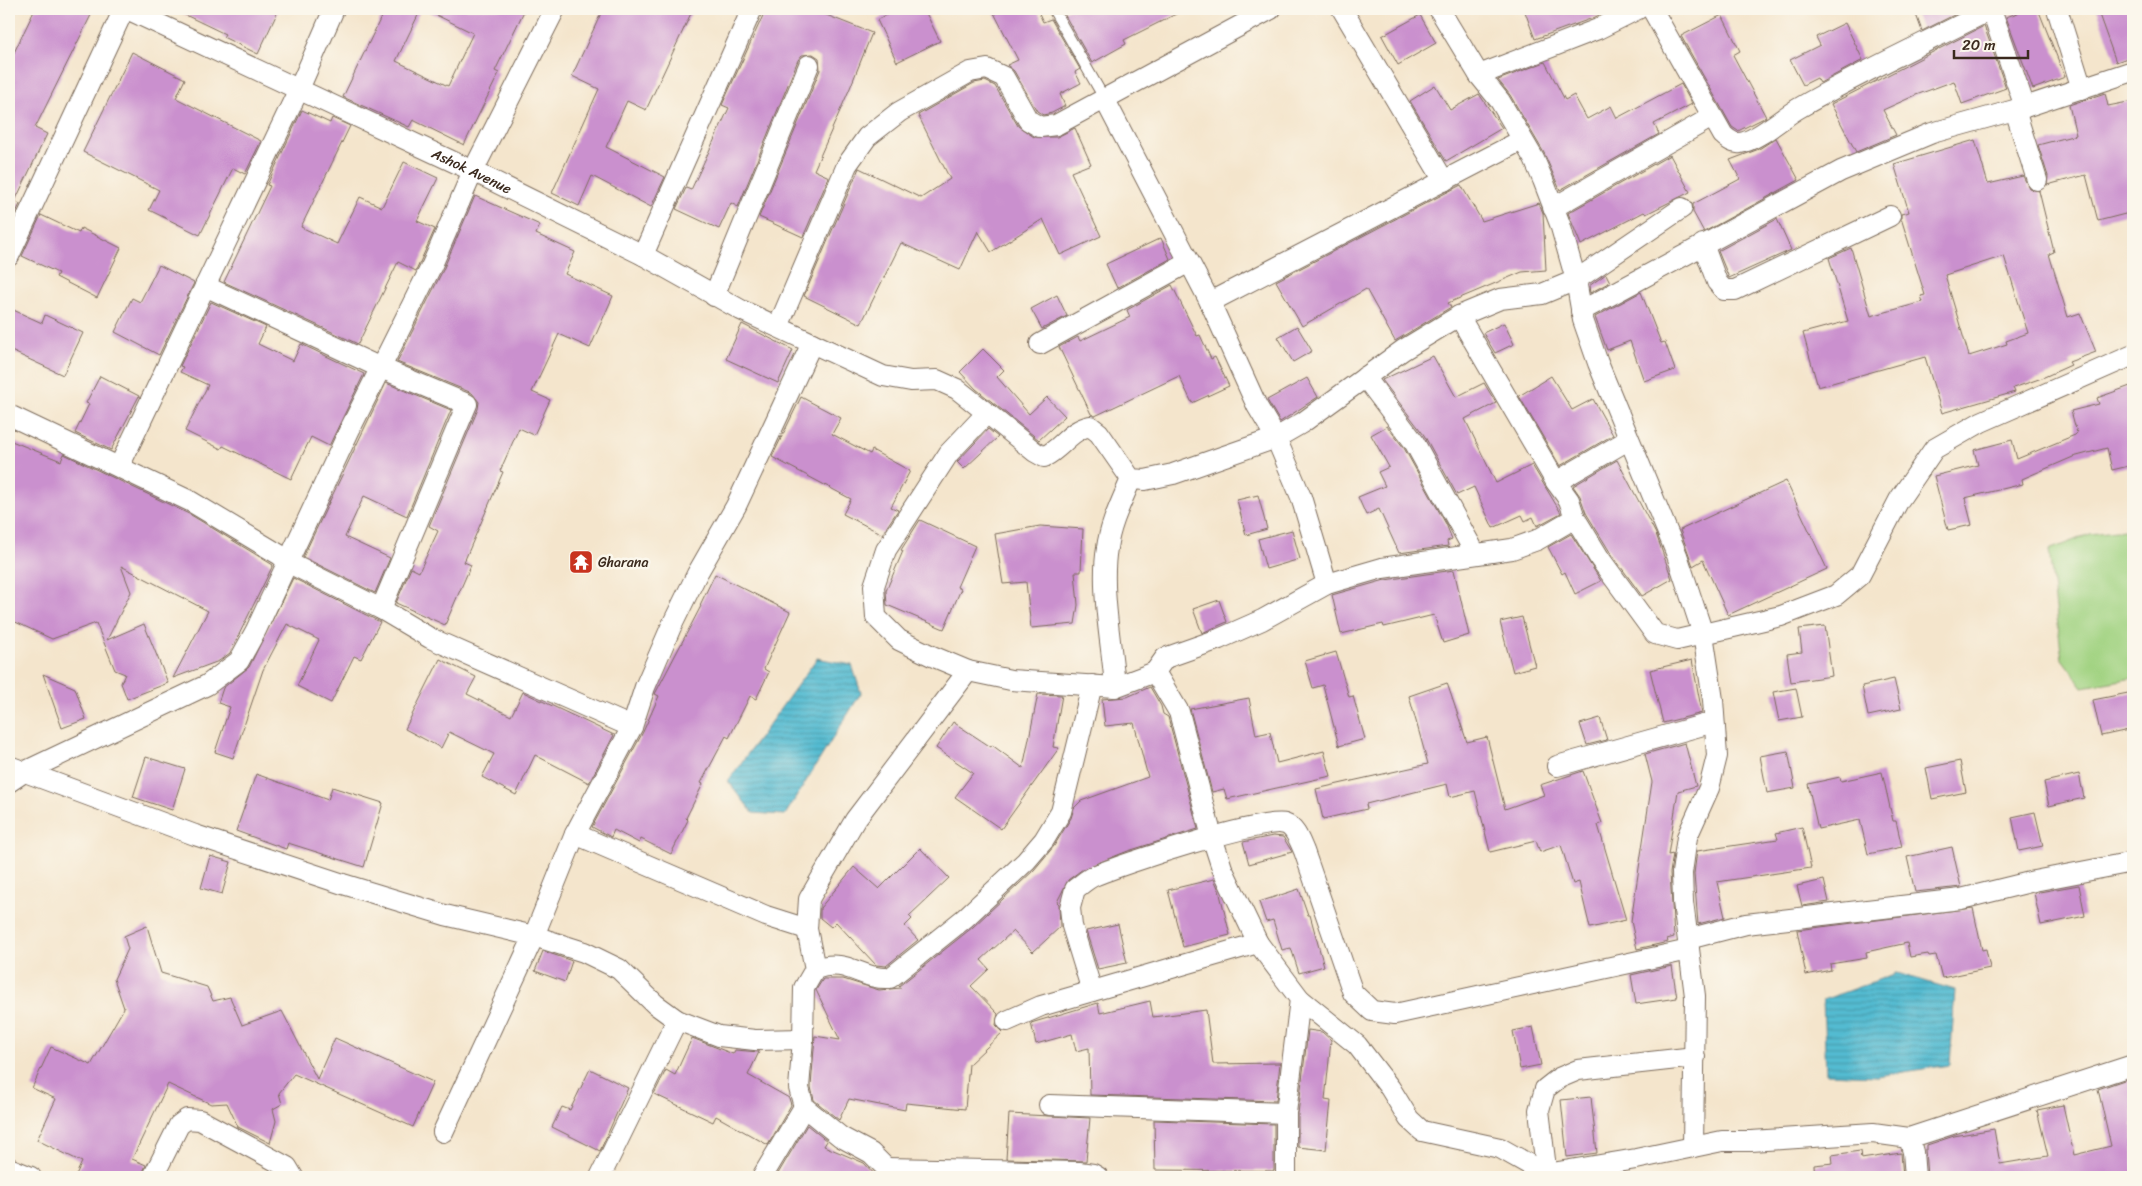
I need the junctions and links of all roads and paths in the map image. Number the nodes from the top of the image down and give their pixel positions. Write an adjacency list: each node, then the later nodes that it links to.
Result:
1 (125, 9): 16 (street, Ashok Avenue); 30 (street)
2 (334, 9): 16 (street)
3 (555, 9): 22 (street)
4 (752, 9): 29 (street)
5 (1053, 9): 18 (lane)
6 (1271, 9): 18 (street)
7 (1342, 9): 24 (street)
8 (1439, 9): 15 (street)
9 (1638, 9): 15 (street)
10 (1652, 9): 20 (street)
11 (1991, 9): 19 (street); 20 (street)
12 (2057, 9): 17 (street)
13 (809, 65): 34 (street)
14 (2133, 71): 17 (street)
15 (1479, 75): 21 (street)
16 (299, 89): 22 (street, Ashok Avenue); 33 (street)
17 (2082, 89): 19 (street)
18 (1104, 98): 31 (street); 38 (street)
19 (2020, 108): 23 (street); 28 (street)
20 (1712, 116): 25 (street)
21 (1522, 140): 24 (street); 25 (street)
22 (473, 172): 29 (street, Ashok Avenue); 42 (street)
23 (2037, 180)
24 (1444, 181): 35 (street)
25 (1554, 208): 32 (street)
26 (1682, 208): 32 (street)
27 (1890, 216): 28 (street)
28 (1703, 244): 36 (street)
29 (643, 255): 34 (street, Ashok Avenue)
30 (9, 256)
31 (1189, 262): 35 (street); 40 (street)
32 (1576, 280): 36 (street); 37 (street)
33 (205, 286): 42 (street); 48 (street)
34 (714, 296): 38 (street, Ashok Avenue)
35 (1210, 302): 46 (street)
36 (1581, 311): 47 (street)
37 (1458, 316): 43 (street); 50 (street)
38 (778, 327): 39 (street, Ashok Avenue)
39 (812, 343): 44 (street, Ashok Avenue); 62 (street)
40 (1040, 344)
41 (2133, 355): 56 (street)
42 (381, 368): 53 (street); 55 (street)
43 (1365, 377): 46 (street); 52 (street)
44 (987, 413): 49 (street, Ashok Avenue); 57 (street)
45 (9, 415): 48 (street)
46 (1276, 438): 49 (street); 54 (street)
47 (1628, 440): 50 (street); 56 (street)
48 (120, 467): 53 (street)
49 (1132, 479): 60 (street)
50 (1556, 482): 51 (street)
51 (1575, 518): 52 (street); 56 (street)
52 (1475, 553): 54 (street)
53 (289, 563): 55 (street); 64 (street)
54 (1327, 584): 58 (street)
55 (381, 609): 62 (street)
56 (1702, 634): 61 (street)
57 (968, 671): 59 (street); 68 (street)
58 (1155, 672): 60 (street); 66 (street)
59 (1092, 685): 60 (street); 72 (street)
60 (1115, 687)
61 (1714, 722): 63 (street); 71 (street)
62 (632, 727): 65 (street)
63 (1557, 766)
64 (14, 774): 69 (street)
65 (575, 834): 68 (street); 69 (street)
66 (1212, 837): 70 (street); 71 (street); 73 (street)
67 (2133, 862): 71 (street)
68 (808, 929): 72 (street)
69 (534, 936): 75 (street); 83 (street)
70 (1258, 944): 73 (street); 74 (street)
71 (1689, 944): 78 (street)
72 (815, 969): 77 (street)
73 (1092, 992): 76 (street)
74 (1300, 999): 82 (street); 88 (street)
75 (677, 1020): 77 (street); 92 (street)
76 (1007, 1021)
77 (803, 1039): 81 (street)
78 (1695, 1057): 85 (street); 88 (street)
79 (2133, 1066): 84 (street)
80 (1049, 1105): 82 (street)
81 (804, 1107): 87 (street); 93 (street)
82 (1286, 1113): 95 (street)
83 (443, 1132)
84 (1908, 1138): 85 (street); 96 (street)
85 (1694, 1147): 88 (street)
86 (9, 1168): 89 (street)
87 (888, 1173): 94 (street)
88 (1546, 1176)
89 (31, 1177)
90 (153, 1177): 91 (street)
91 (293, 1177)
92 (600, 1177)
93 (762, 1177)
94 (1098, 1177)
95 (1286, 1177)
96 (1914, 1177)

